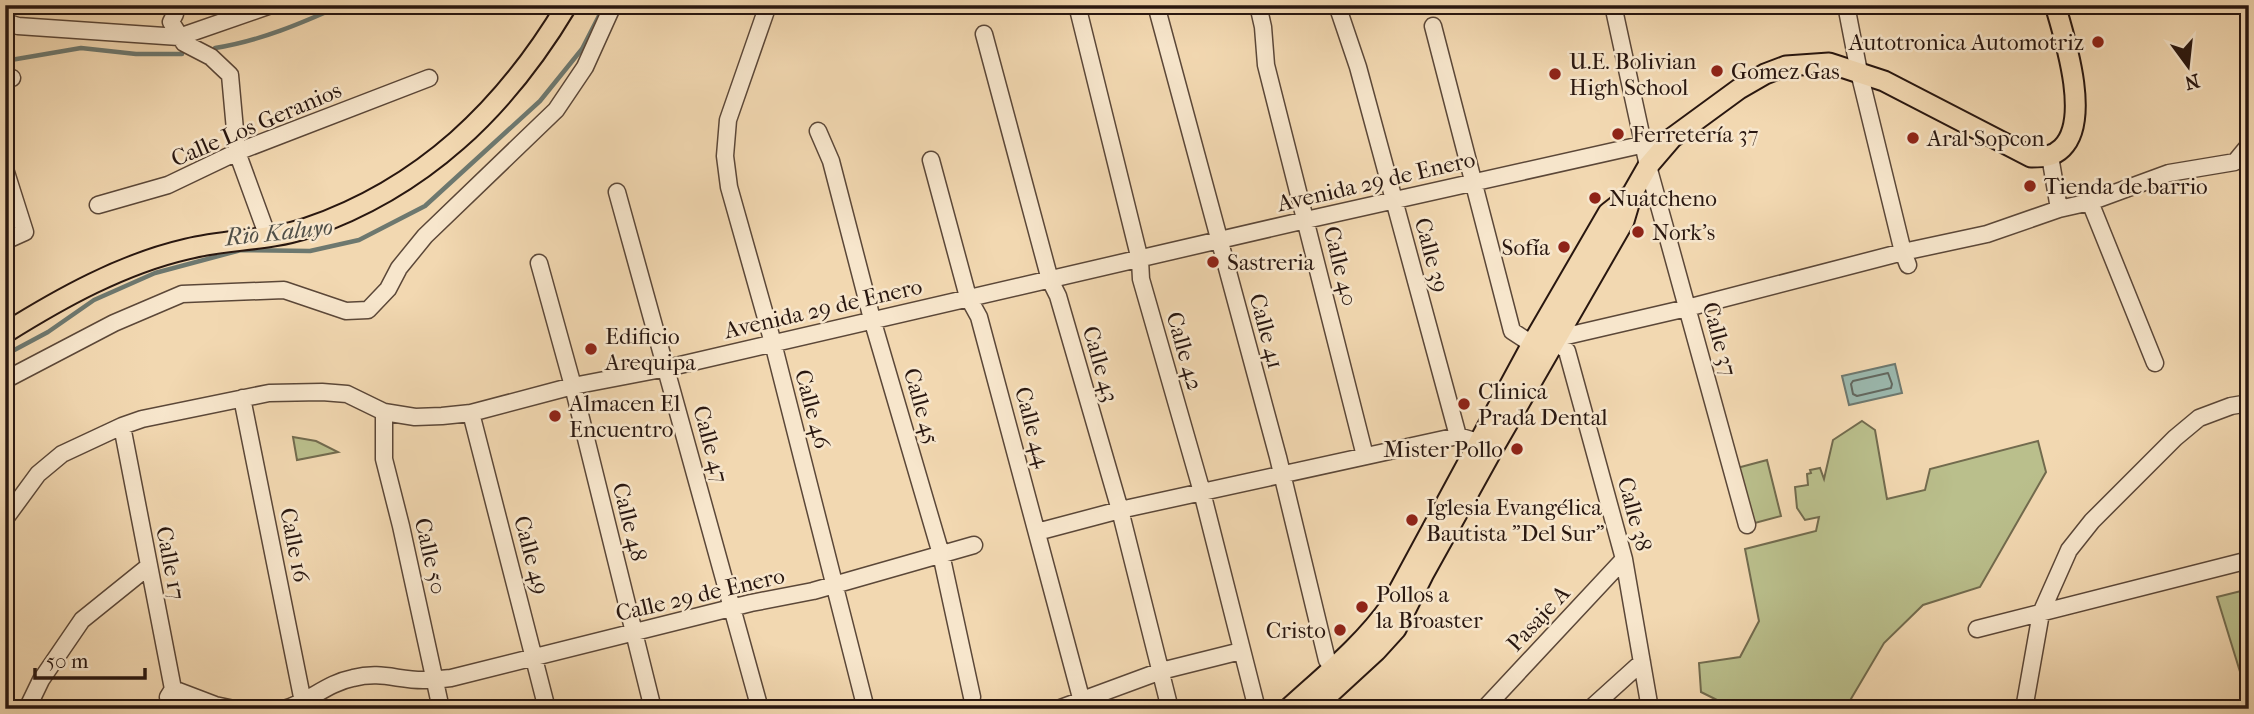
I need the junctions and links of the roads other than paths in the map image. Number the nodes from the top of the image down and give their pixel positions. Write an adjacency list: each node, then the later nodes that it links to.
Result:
1 (174, 5): 16 (street)
2 (271, 5): 16 (street)
3 (567, 5): 36 (main road)
4 (613, 5): 52 (street)
5 (768, 5): 48 (street, Calle 46)
6 (1077, 5): 40 (street, Calle 42)
7 (1156, 5): 38 (street, Calle 41)
8 (1258, 5): 35 (street, Calle 40)
9 (1338, 5): 31 (street, Calle 39)
10 (1613, 5): 21 (street)
11 (1846, 5): 17 (street)
12 (2055, 5): 24 (main road)
13 (5, 22): 16 (street)
14 (1433, 26): 28 (street)
15 (984, 34): 42 (street, Calle 43)
16 (182, 40): 23 (street)
17 (1859, 72): 20 (main road); 24 (main road); 39 (street)
18 (429, 78): 23 (street, Calle Los Geranios)
19 (818, 131): 45 (street, Calle 45)
20 (1672, 138): 21 (street, Avenida 29 de Enero); 26 (main road)
21 (1643, 145): 26 (street, Calle 37); 28 (street, Avenida 29 de Enero)
22 (2249, 145): 32 (street)
23 (237, 152): 33 (street, Calle Los Geranios); 36 (street)
24 (2050, 156): 34 (street)
25 (931, 160): 43 (street, Calle 44)
26 (1648, 166): 30 (main road); 44 (street, Calle 37)
27 (5, 169): 37 (street)
28 (1472, 183): 31 (street, Avenida 29 de Enero); 49 (street)
29 (617, 192): 51 (street, Calle 47)
30 (1632, 194): 47 (main road); 49 (main road)
31 (1394, 200): 35 (street, Avenida 29 de Enero); 59 (street, Calle 39)
32 (2090, 202): 34 (street); 50 (street)
33 (98, 205)
34 (2059, 209): 39 (street)
35 (1306, 220): 38 (street, Avenida 29 de Enero); 61 (street, Calle 40)
36 (268, 237): 46 (main road)
37 (5, 241)
38 (1219, 241): 40 (street, Avenida 29 de Enero); 62 (street, Calle 41)
39 (1906, 259): 44 (street)
40 (1140, 260): 42 (street, Avenida 29 de Enero); 63 (street, Calle 42)
41 (539, 263): 53 (street, Calle 48)
42 (1050, 280): 43 (street, Avenida 29 de Enero); 64 (street, Calle 43)
43 (968, 297): 45 (street, Avenida 29 de Enero); 67 (street, Calle 44)
44 (1687, 308): 47 (street); 66 (street, Calle 37)
45 (872, 319): 48 (street, Avenida 29 de Enero); 69 (street, Calle 45)
46 (5, 333)
47 (1555, 340): 49 (street); 60 (main road); 70 (street, Calle 38)
48 (773, 344): 51 (street, Avenida 29 de Enero); 73 (street, Calle 46)
49 (1532, 344): 60 (main road)
50 (2155, 363)
51 (667, 368): 53 (street, Avenida 29 de Enero); 74 (street, Calle 47)
52 (5, 380)
53 (573, 386): 57 (street, Avenida 29 de Enero); 77 (street, Calle 48)
54 (242, 398): 56 (street, Avenida 29 de Enero); 58 (street, Avenida 29 de Enero); 86 (street, Calle 16)
55 (2249, 403): 75 (street)
56 (384, 412): 57 (street, Avenida 29 de Enero); 83 (street, Calle 50)
57 (471, 413): 79 (street, Calle 49)
58 (122, 426): 65 (street, Avenida 29 de Enero); 72 (street, Calle 17)
59 (1458, 436): 60 (street); 61 (street)
60 (1486, 444): 82 (main road)
61 (1365, 456): 62 (street)
62 (1283, 475): 63 (street); 82 (street, Calle 41)
63 (1202, 492): 64 (street); 78 (street, Calle 42)
64 (1120, 510): 67 (street); 81 (street, Calle 43)
65 (5, 519)
66 (1747, 525)
67 (1038, 532): 87 (street, Calle 44)
68 (974, 545): 69 (street, Calle 29 de Enero)
69 (941, 554): 73 (street, Calle 29 de Enero); 85 (street, Calle 45)
70 (1624, 559): 80 (street, Calle 38); 103 (street, Pasaje A)
71 (2249, 560): 75 (street)
72 (149, 566): 84 (street, Calle 17); 88 (street)
73 (835, 585): 74 (street, Calle 29 de Enero); 97 (street, Calle 46)
74 (733, 608): 77 (street, Calle 29 de Enero); 96 (street, Calle 47)
75 (2040, 614): 76 (street); 106 (street)
76 (1977, 629)
77 (634, 632): 79 (street, Calle 29 de Enero); 95 (street, Calle 48)
78 (1241, 651): 81 (street); 100 (street, Calle 42)
79 (535, 657): 83 (street, Calle 29 de Enero); 94 (street, Calle 49)
80 (1642, 662): 104 (street); 105 (street, Calle 38)
81 (1161, 671): 87 (street); 99 (street, Calle 43)
82 (1339, 674): 101 (main road); 102 (main road)
83 (435, 679): 86 (street, Calle 29 de Enero); 93 (street, Calle 50)
84 (173, 689): 89 (street); 90 (street, Calle 17); 91 (street)
85 (972, 697)
86 (303, 702): 92 (street, Calle 29 de Enero)
87 (1083, 704): 98 (street)
88 (27, 709)
89 (162, 709)
90 (173, 709)
91 (234, 709)
92 (284, 709)
93 (441, 709)
94 (547, 709)
95 (653, 709)
96 (760, 709)
97 (866, 709)
98 (1058, 709)
99 (1170, 709)
100 (1257, 709)
101 (1288, 709)
102 (1313, 709)
103 (1484, 709)
104 (1590, 709)
105 (1650, 709)
106 (2024, 709)

